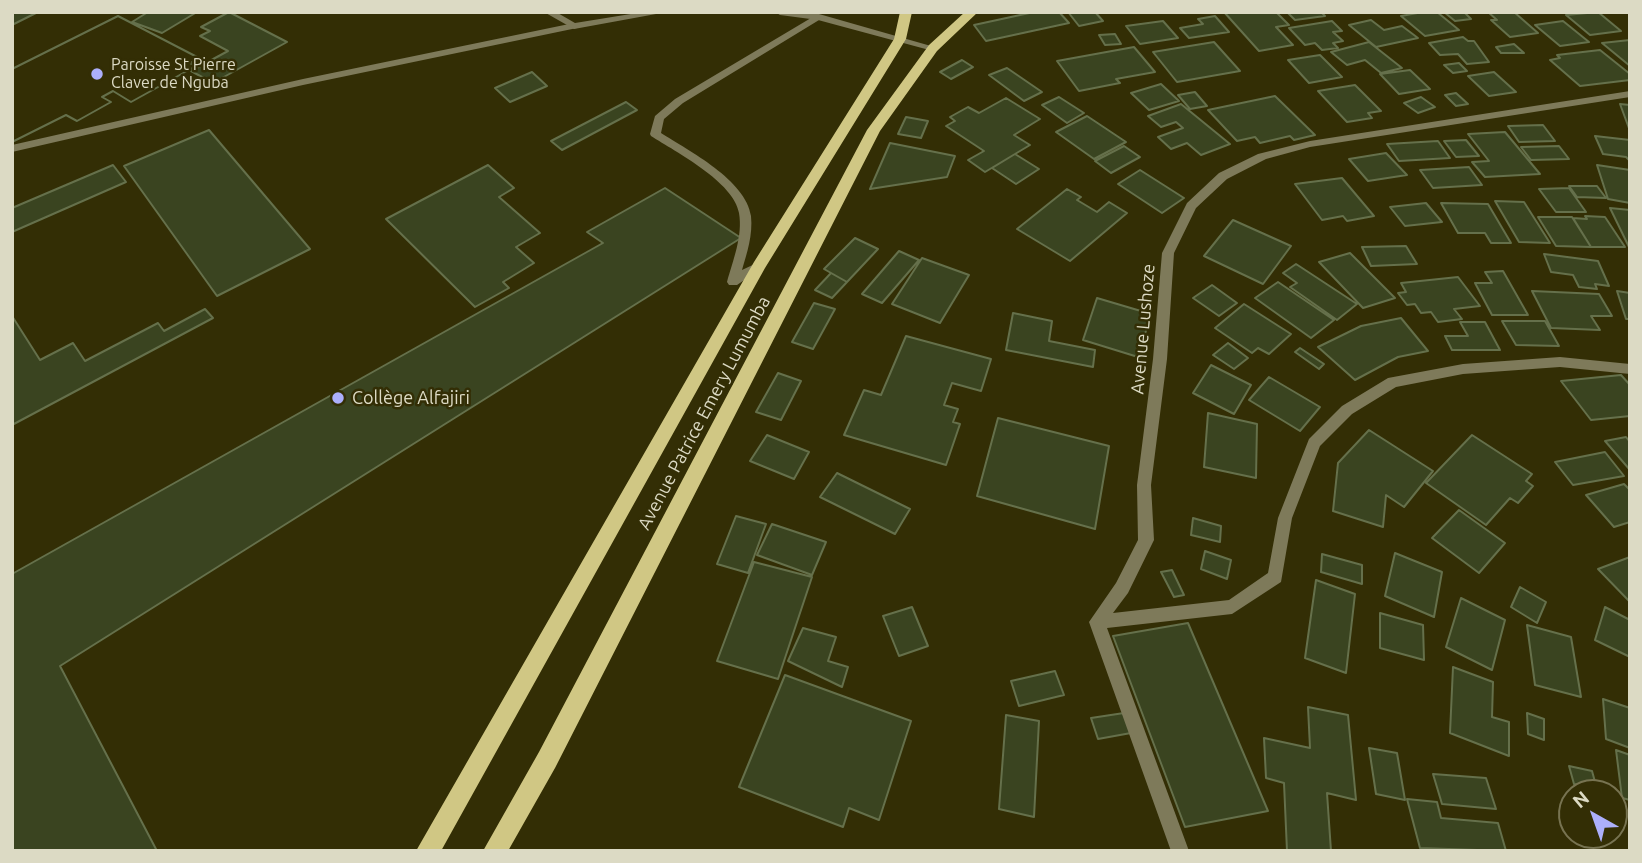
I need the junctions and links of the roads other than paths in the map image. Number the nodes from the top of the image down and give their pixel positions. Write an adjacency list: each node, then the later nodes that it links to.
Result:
1 (549, 12): 7 (street)
2 (662, 12): 7 (street)
3 (780, 12): 6 (street)
4 (906, 12): 8 (main road, Avenue Patrice Emery Lumumba)
5 (972, 12): 9 (main road, Avenue Patrice Emery Lumumba)
6 (819, 17): 8 (street); 12 (street)
7 (574, 26): 11 (street)
8 (900, 39): 9 (street); 12 (main road, Avenue Patrice Emery Lumumba)
9 (933, 48): 16 (main road, Avenue Patrice Emery Lumumba)
10 (1630, 94): 14 (street, Avenue Lushoze)
11 (12, 149)
12 (759, 266): 15 (main road, Avenue Patrice Emery Lumumba)
13 (1630, 369): 14 (street)
14 (1097, 622): 17 (street)
15 (428, 851)
16 (495, 851)
17 (1180, 851)

